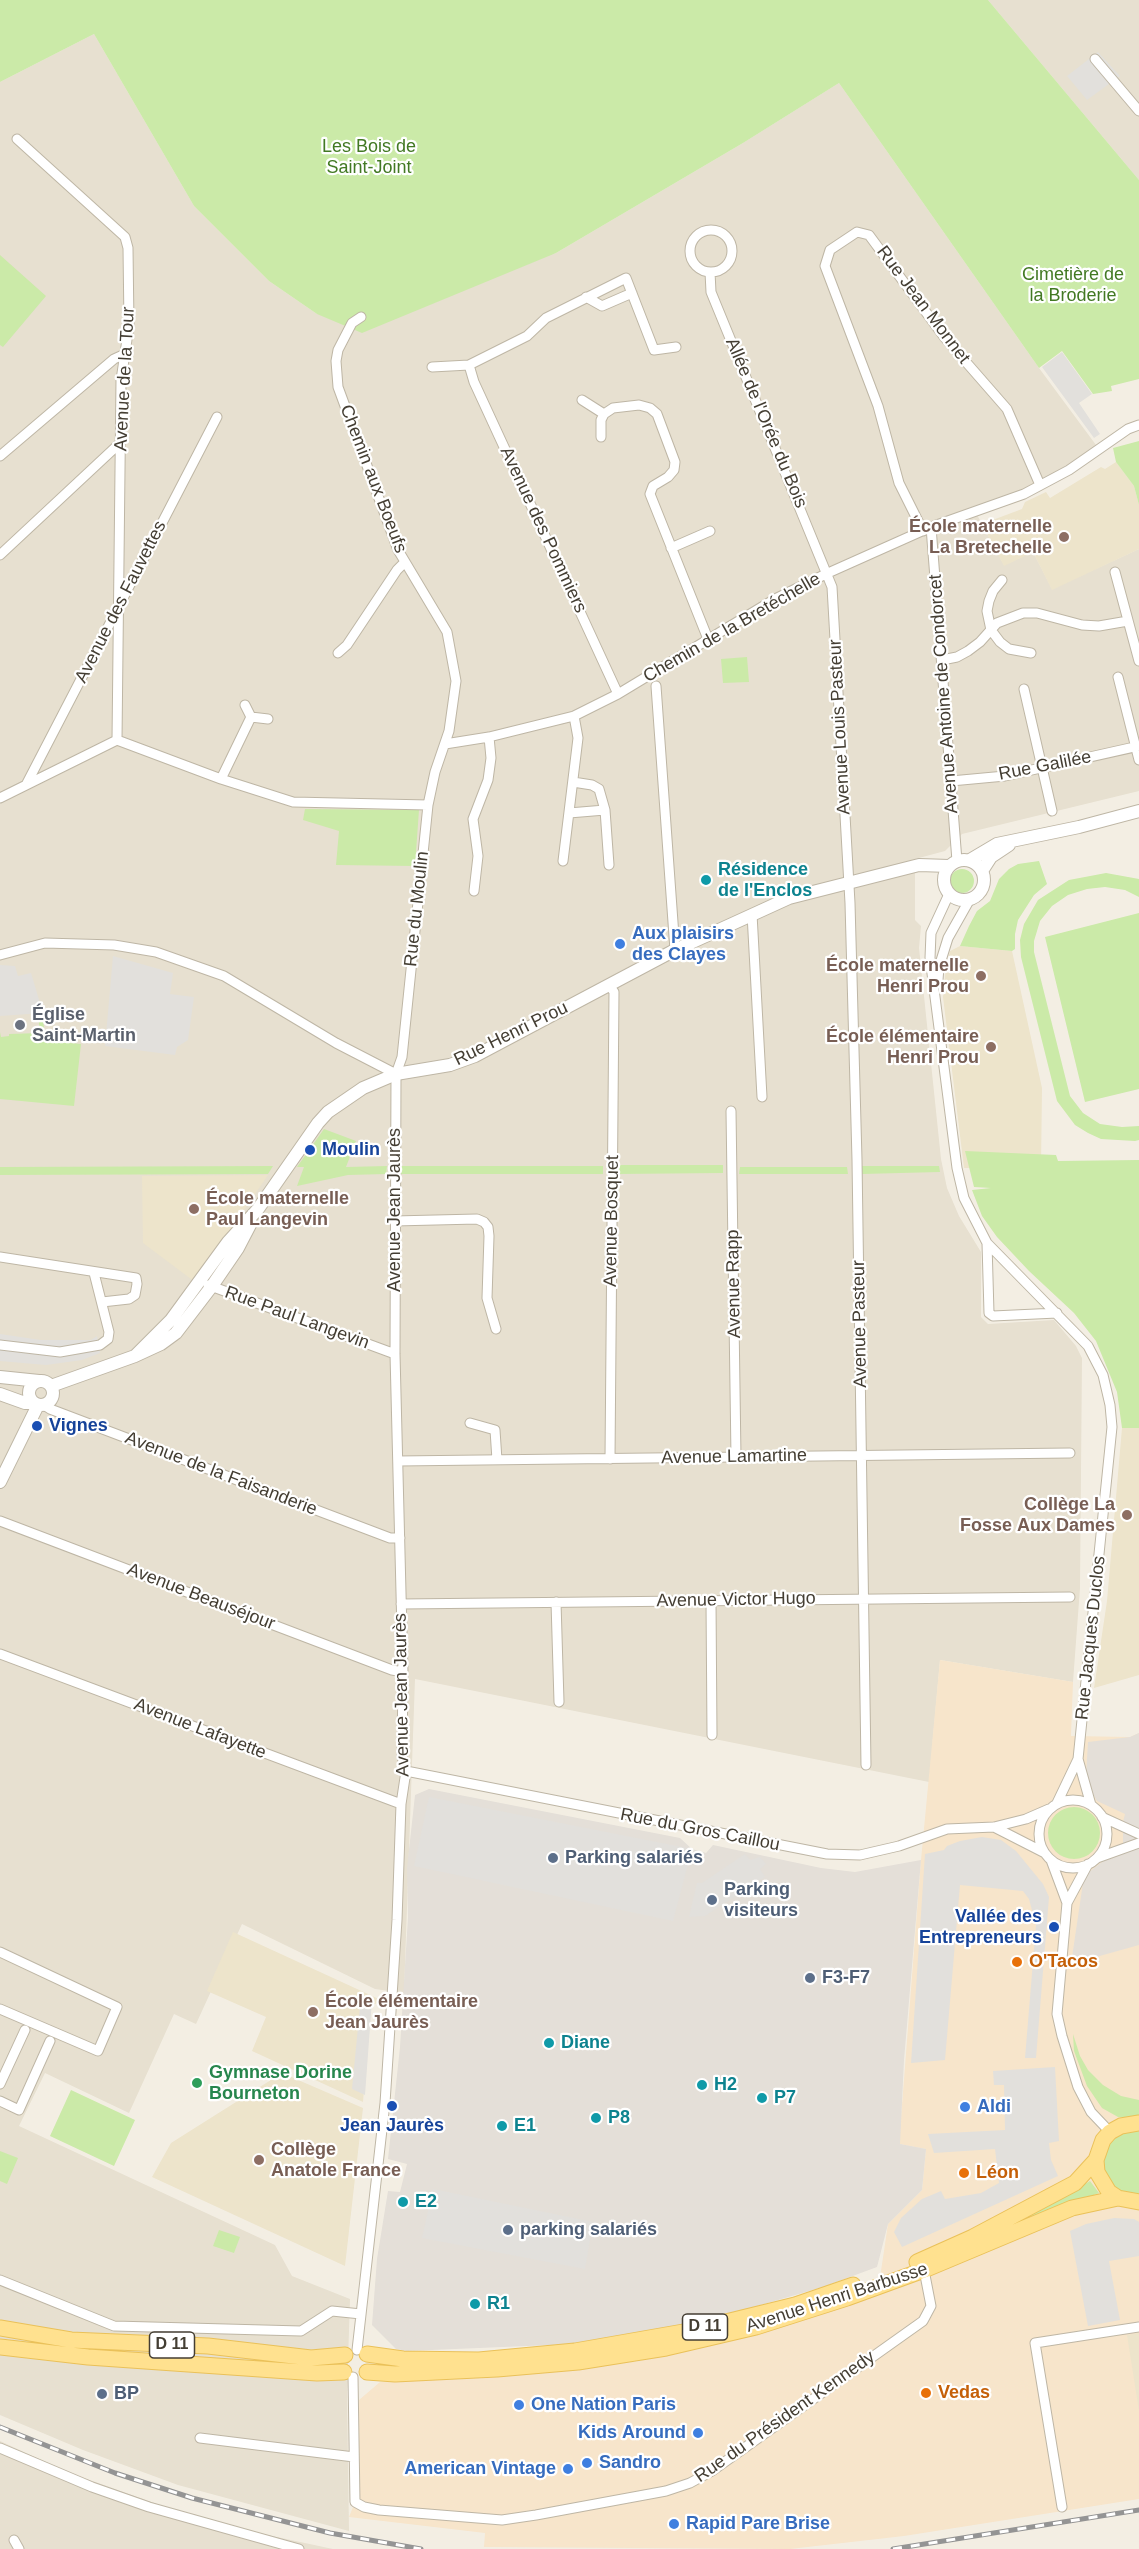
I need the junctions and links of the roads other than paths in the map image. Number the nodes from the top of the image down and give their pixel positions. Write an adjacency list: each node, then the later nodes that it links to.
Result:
1 (1095, 59): 2 (street)
2 (1139, 111)
3 (17, 139): 9 (street, Avenue de la Tour)
4 (710, 272): 4 (street); 26 (street, Allée de l'Orée du Bois)
5 (632, 293): 6 (street); 6 (street); 8 (street)
6 (586, 297): 10 (street)
7 (361, 316): 24 (street, Chemin aux Boeufs)
8 (676, 347)
9 (127, 353): 17 (street, Avenue de la Tour); 18 (street)
10 (469, 365): 11 (street); 39 (street, Avenue des Pommiers)
11 (432, 367)
12 (582, 400): 13 (street)
13 (604, 414): 16 (street); 22 (street)
14 (217, 417): 28 (street, Avenue des Fauvettes)
15 (1139, 425): 19 (street, Chemin de la Bretéchelle)
16 (602, 437)
17 (120, 443): 23 (street); 28 (street, Avenue de la Tour)
18 (0, 456)
19 (1040, 485): 20 (street, Chemin de la Bretéchelle); 20 (street, Rue Jean Monnet)
20 (927, 529): 26 (street, Chemin de la Bretéchelle); 34 (street, Avenue Antoine de Condorcet)
21 (710, 531): 22 (street)
22 (671, 548): 31 (street)
23 (0, 555)
24 (405, 562): 32 (street); 46 (street, Chemin aux Boeufs)
25 (1115, 572): 29 (street)
26 (828, 573): 31 (street, Chemin de la Bretéchelle); 68 (street, Avenue Louis Pasteur)
27 (1002, 580): 30 (street)
28 (118, 607): 45 (street, Avenue de la Tour); 53 (street, Avenue des Fauvettes)
29 (1128, 621): 30 (street); 35 (street)
30 (991, 630): 33 (street); 34 (street)
31 (708, 639): 39 (street, Chemin de la Bretéchelle)
32 (338, 653)
33 (1031, 653)
34 (942, 660): 51 (street, Avenue Antoine de Condorcet)
35 (1139, 661)
36 (1118, 677): 47 (street)
37 (656, 686): 74 (street)
38 (1024, 689): 49 (street)
39 (618, 694): 41 (street, Chemin de la Bretéchelle)
40 (245, 705): 42 (street)
41 (574, 716): 44 (street, Chemin de la Bretéchelle); 52 (street)
42 (251, 717): 43 (street); 50 (street)
43 (268, 719)
44 (489, 737): 46 (street, Chemin de la Bretéchelle); 70 (street)
45 (117, 740): 50 (street); 53 (street)
46 (445, 744): 55 (street, Rue du Moulin)
47 (1137, 746): 48 (street); 49 (street, Rue Galilée)
48 (1139, 760)
49 (1042, 769): 51 (street, Rue Galilée); 57 (street)
50 (221, 779): 55 (street)
51 (951, 780): 64 (street, Avenue Antoine de Condorcet)
52 (573, 782): 56 (street); 59 (street)
53 (26, 786): 54 (street)
54 (0, 798)
55 (428, 805): 78 (street, Rue du Moulin)
56 (605, 810): 59 (street); 65 (street)
57 (1052, 811)
58 (1139, 811): 61 (street)
59 (569, 813): 63 (street)
60 (1139, 817): 61 (street)
61 (1079, 827): 62 (street)
62 (1015, 841): 64 (street); 67 (street)
63 (563, 861)
64 (959, 862): 66 (street, Rue Henri Prou); 67 (street); 69 (street)
65 (609, 865)
66 (919, 865): 68 (street, Rue Henri Prou); 69 (street)
67 (982, 871): 72 (street)
68 (848, 882): 73 (street, Rue Henri Prou); 97 (street, Avenue Pasteur)
69 (943, 882): 71 (street)
70 (474, 891)
71 (949, 894): 72 (street); 77 (street, Rue Jacques Duclos)
72 (970, 899): 77 (street, Rue Jacques Duclos)
73 (752, 914): 74 (street, Rue Henri Prou); 79 (street)
74 (675, 950): 76 (street, Rue Henri Prou)
75 (0, 955): 78 (street)
76 (609, 985): 78 (street, Rue Henri Prou); 99 (street, Avenue Bosquet)
77 (936, 995): 82 (street, Rue Jacques Duclos)
78 (396, 1074): 81 (street, Avenue Jean Jaurès); 85 (street, Rue Henri Prou)
79 (762, 1096)
80 (731, 1111): 98 (street, Avenue Rapp)
81 (394, 1221): 88 (street); 90 (street, Avenue Jean Jaurès)
82 (987, 1243): 87 (street, Rue Jacques Duclos); 87 (street)
83 (0, 1257): 84 (street)
84 (94, 1273): 86 (street); 86 (street)
85 (206, 1284): 90 (street, Rue Paul Langevin); 92 (street, Rue Henri Prou)
86 (102, 1302): 89 (street)
87 (1057, 1313): 114 (street, Rue Jacques Duclos)
88 (496, 1329)
89 (0, 1344)
90 (395, 1354): 101 (street, Avenue Jean Jaurès)
91 (0, 1377): 92 (street)
92 (45, 1384): 94 (street); 94 (street)
93 (0, 1394): 94 (street)
94 (39, 1404): 102 (street); 104 (street, Avenue de la Faisanderie)
95 (470, 1423): 100 (street)
96 (1070, 1454): 97 (street, Avenue Lamartine)
97 (861, 1456): 98 (street, Avenue Lamartine); 106 (street, Avenue Pasteur)
98 (736, 1457): 99 (street, Avenue Lamartine)
99 (610, 1459): 100 (street, Avenue Lamartine)
100 (497, 1460): 101 (street, Avenue Lamartine)
101 (398, 1461): 104 (street, Avenue Jean Jaurès)
102 (0, 1482)
103 (0, 1521): 111 (street, Avenue Beauséjour)
104 (400, 1538): 109 (street, Avenue Jean Jaurès)
105 (1070, 1597): 106 (street, Avenue Victor Hugo)
106 (864, 1599): 107 (street, Avenue Victor Hugo); 115 (street, Avenue Pasteur)
107 (711, 1601): 108 (street, Avenue Victor Hugo); 113 (street)
108 (556, 1602): 109 (street, Avenue Victor Hugo); 112 (street)
109 (401, 1604): 111 (street, Avenue Jean Jaurès)
110 (0, 1654): 117 (street, Avenue Lafayette)
111 (403, 1672): 116 (street, Avenue Jean Jaurès)
112 (559, 1702)
113 (712, 1735)
114 (1078, 1759): 118 (street, Rue Jacques Duclos); 119 (street, Rue Jacques Duclos)
115 (866, 1765)
116 (406, 1771): 117 (street, Avenue Jean Jaurès); 121 (street, Rue du Gros Caillou)
117 (401, 1804): 142 (street, Avenue Jean Jaurès)
118 (1091, 1805): 119 (street); 120 (street, Rue Jacques Duclos)
119 (1053, 1806): 121 (street, Rue du Gros Caillou); 124 (street, Rue Jacques Duclos)
120 (1102, 1816): 122 (street, Rue Jacques Duclos); 125 (street)
121 (994, 1827): 124 (street, Rue du Gros Caillou)
122 (1139, 1834)
123 (1139, 1844): 125 (street)
124 (1044, 1853): 126 (street)
125 (1097, 1858): 127 (street)
126 (1051, 1860): 127 (street); 128 (street)
127 (1088, 1864): 128 (street)
128 (1067, 1903): 136 (street)
129 (0, 1952): 130 (street)
130 (0, 2009)
131 (25, 2030): 133 (street)
132 (50, 2041): 134 (street)
133 (0, 2084)
134 (0, 2101)
135 (1139, 2123): 136 (main road)
136 (1110, 2132): 137 (main road, Avenue Henri Barbusse)
137 (1096, 2160): 138 (main road); 146 (main road, Avenue Henri Barbusse / D 11)
138 (1118, 2198): 139 (main road); 140 (main road, Avenue Henri Barbusse / D 11)
139 (1139, 2202)
140 (924, 2270): 147 (main road, Avenue Henri Barbusse / D 11); 150 (street, Rue du Président Kennedy)
141 (0, 2280): 142 (street)
142 (361, 2314): 146 (street, Avenue Jean Jaurès)
143 (1139, 2326): 151 (street)
144 (0, 2328): 146 (main road, Avenue Henri Barbusse / D 11)
145 (0, 2347): 147 (main road, Avenue Henri Barbusse / D 11)
146 (356, 2353): 147 (main road); 147 (main road)
147 (355, 2374): 150 (street, Rue du Président Kennedy)
148 (200, 2438): 150 (street)
149 (0, 2448): 152 (street)
150 (354, 2457)
151 (1062, 2507)
152 (299, 2549)

